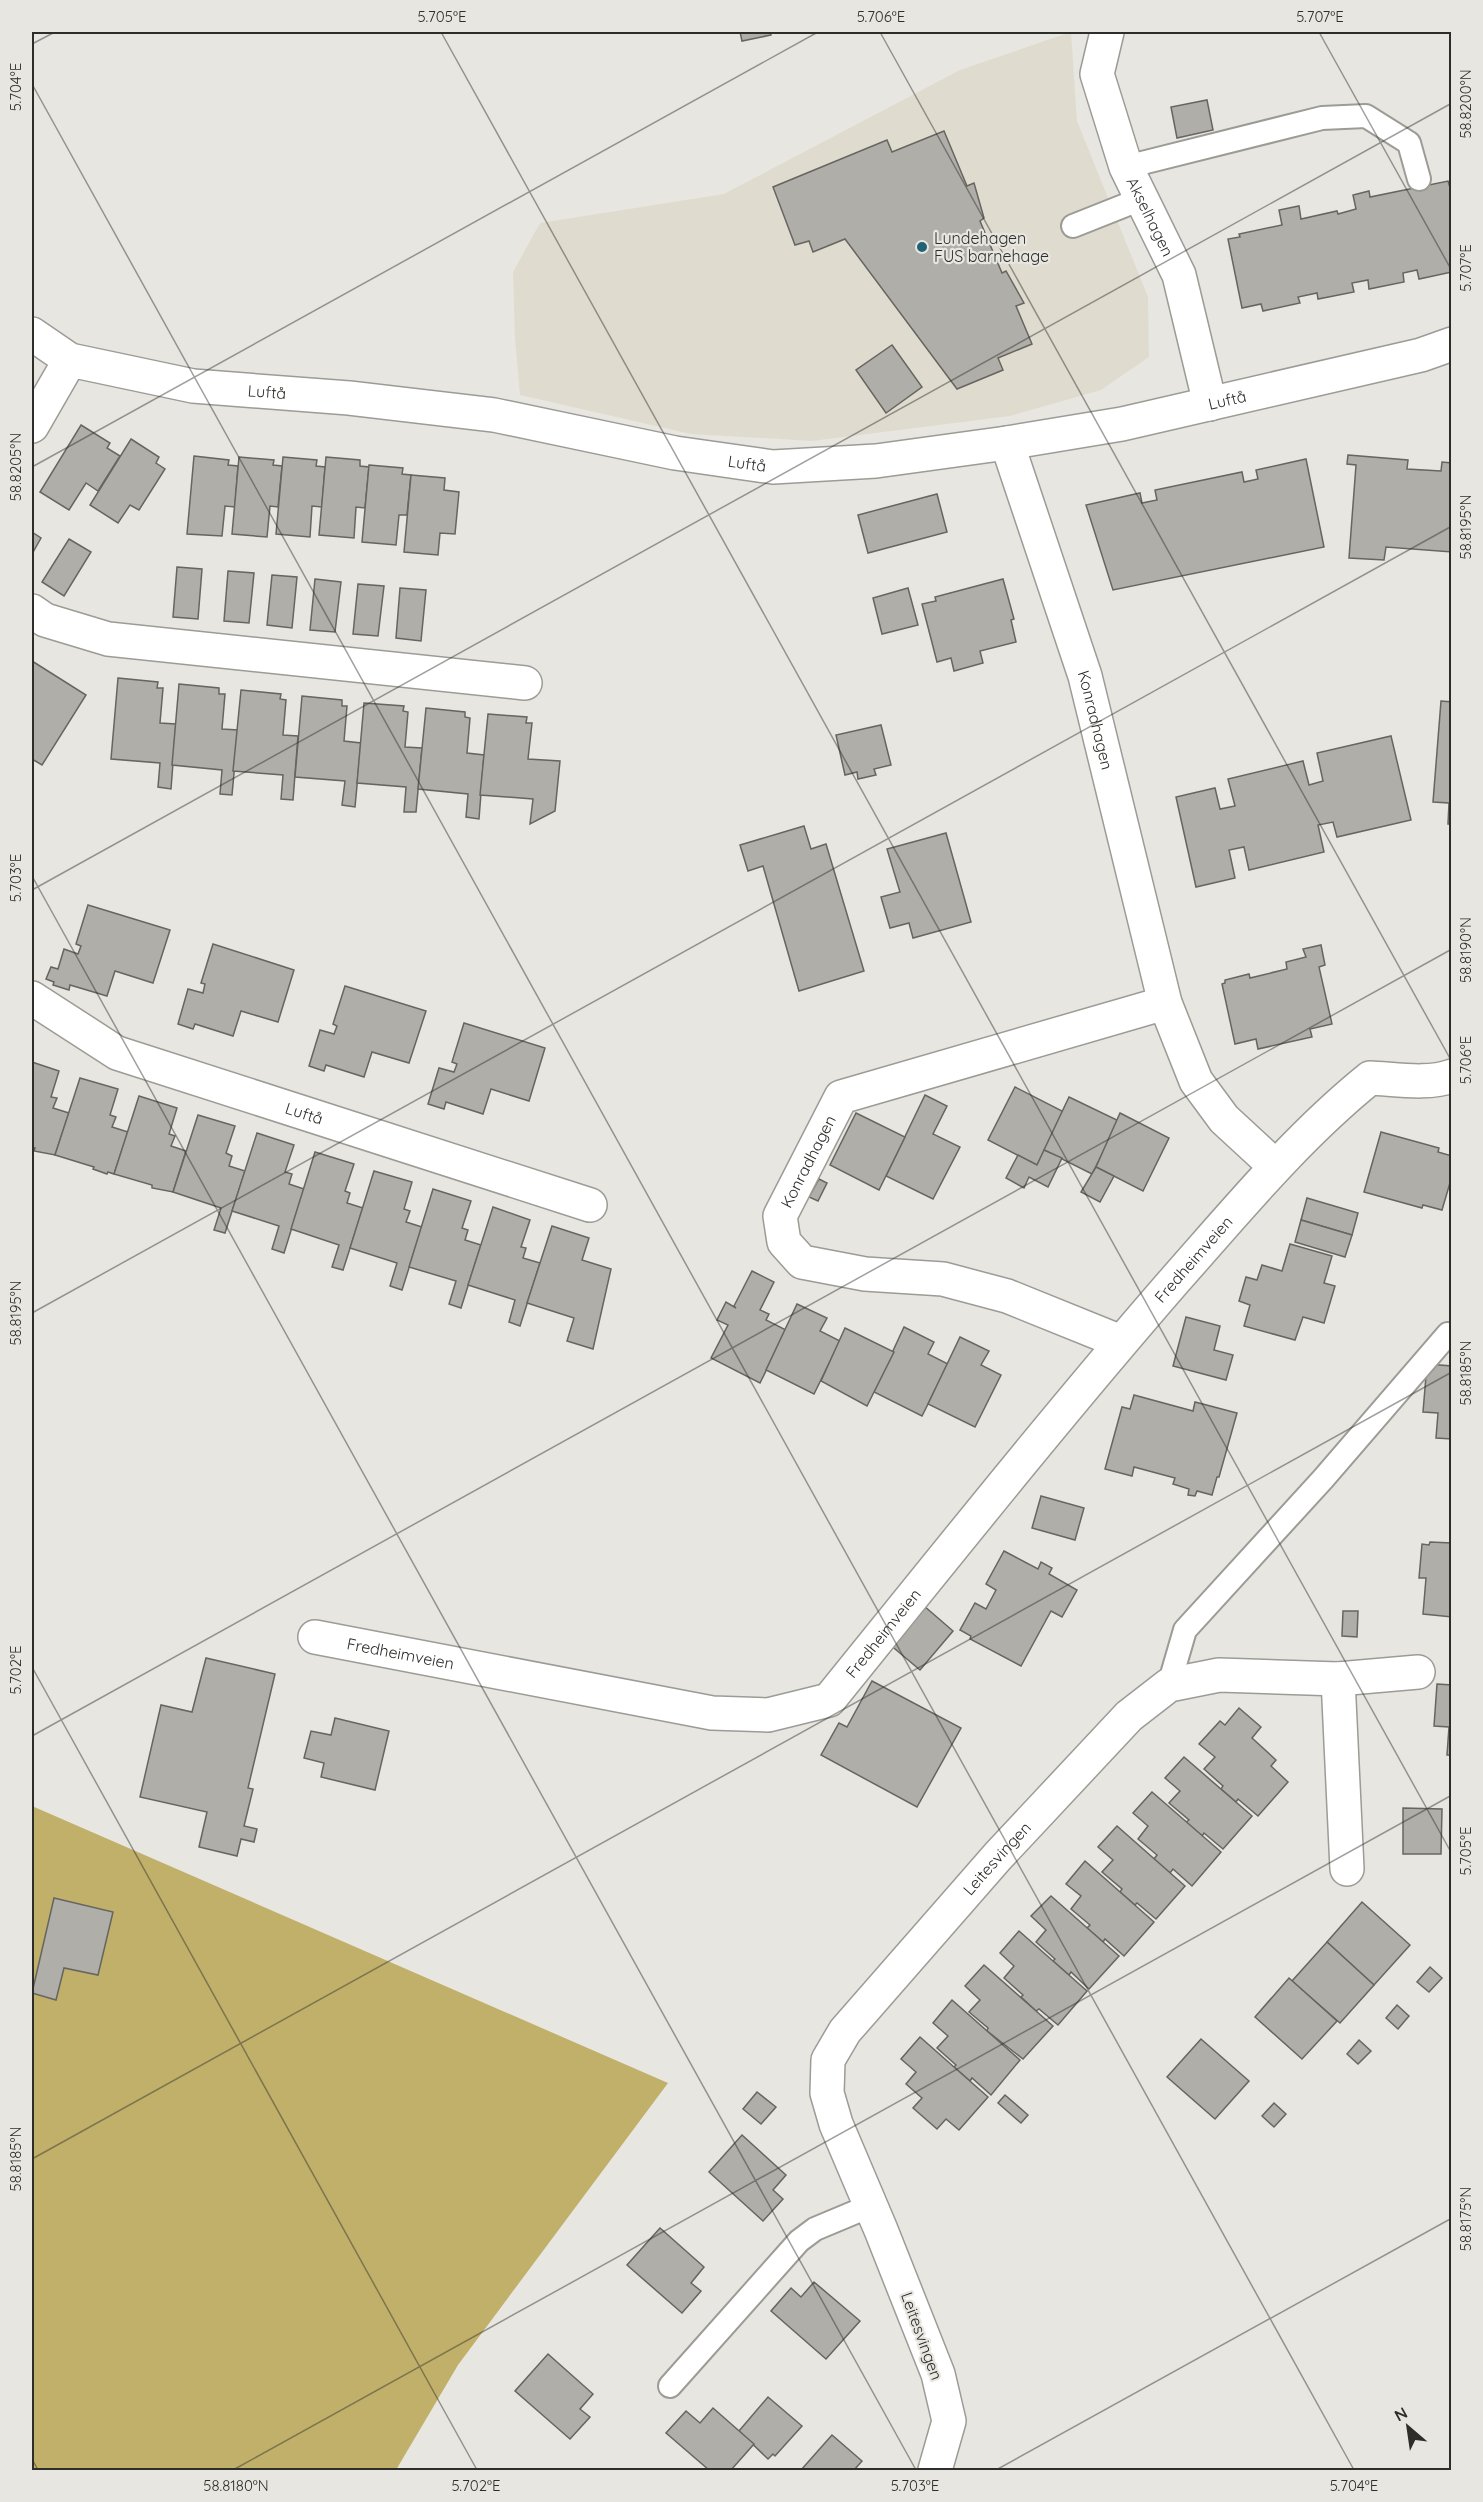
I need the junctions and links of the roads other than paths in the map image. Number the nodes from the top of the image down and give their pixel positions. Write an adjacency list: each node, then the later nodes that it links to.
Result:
1 (1107, 32): 2 (street, Akselhagen)
2 (1125, 167): 3 (lane); 4 (street, Akselhagen)
3 (1419, 179)
4 (1141, 199): 5 (lane); 10 (street, Akselhagen)
5 (1073, 226)
6 (32, 334): 9 (street, Luftå)
7 (1452, 345): 8 (street, Luftå)
8 (1436, 355): 10 (street, Luftå)
9 (70, 360): 11 (street); 12 (street, Luftå)
10 (1210, 404): 12 (street, Luftå)
11 (32, 426)
12 (1007, 443): 16 (street, Konradhagen)
13 (32, 611): 14 (street)
14 (525, 684)
15 (32, 998): 19 (street, Luftå)
16 (1165, 1003): 18 (street, Konradhagen); 21 (street, Konradhagen)
17 (1452, 1077): 18 (street)
18 (1275, 1166): 21 (street, Fredheimveien)
19 (590, 1205)
20 (1448, 1334): 25 (lane)
21 (1121, 1342): 22 (street, Fredheimveien)
22 (315, 1637)
23 (1418, 1672): 24 (street, Leitesvingen)
24 (1338, 1679): 25 (street, Leitesvingen); 26 (street)
25 (1168, 1685): 27 (street, Leitesvingen)
26 (1347, 1869)
27 (870, 2206): 28 (lane); 29 (street, Leitesvingen)
28 (670, 2386)
29 (935, 2470)

